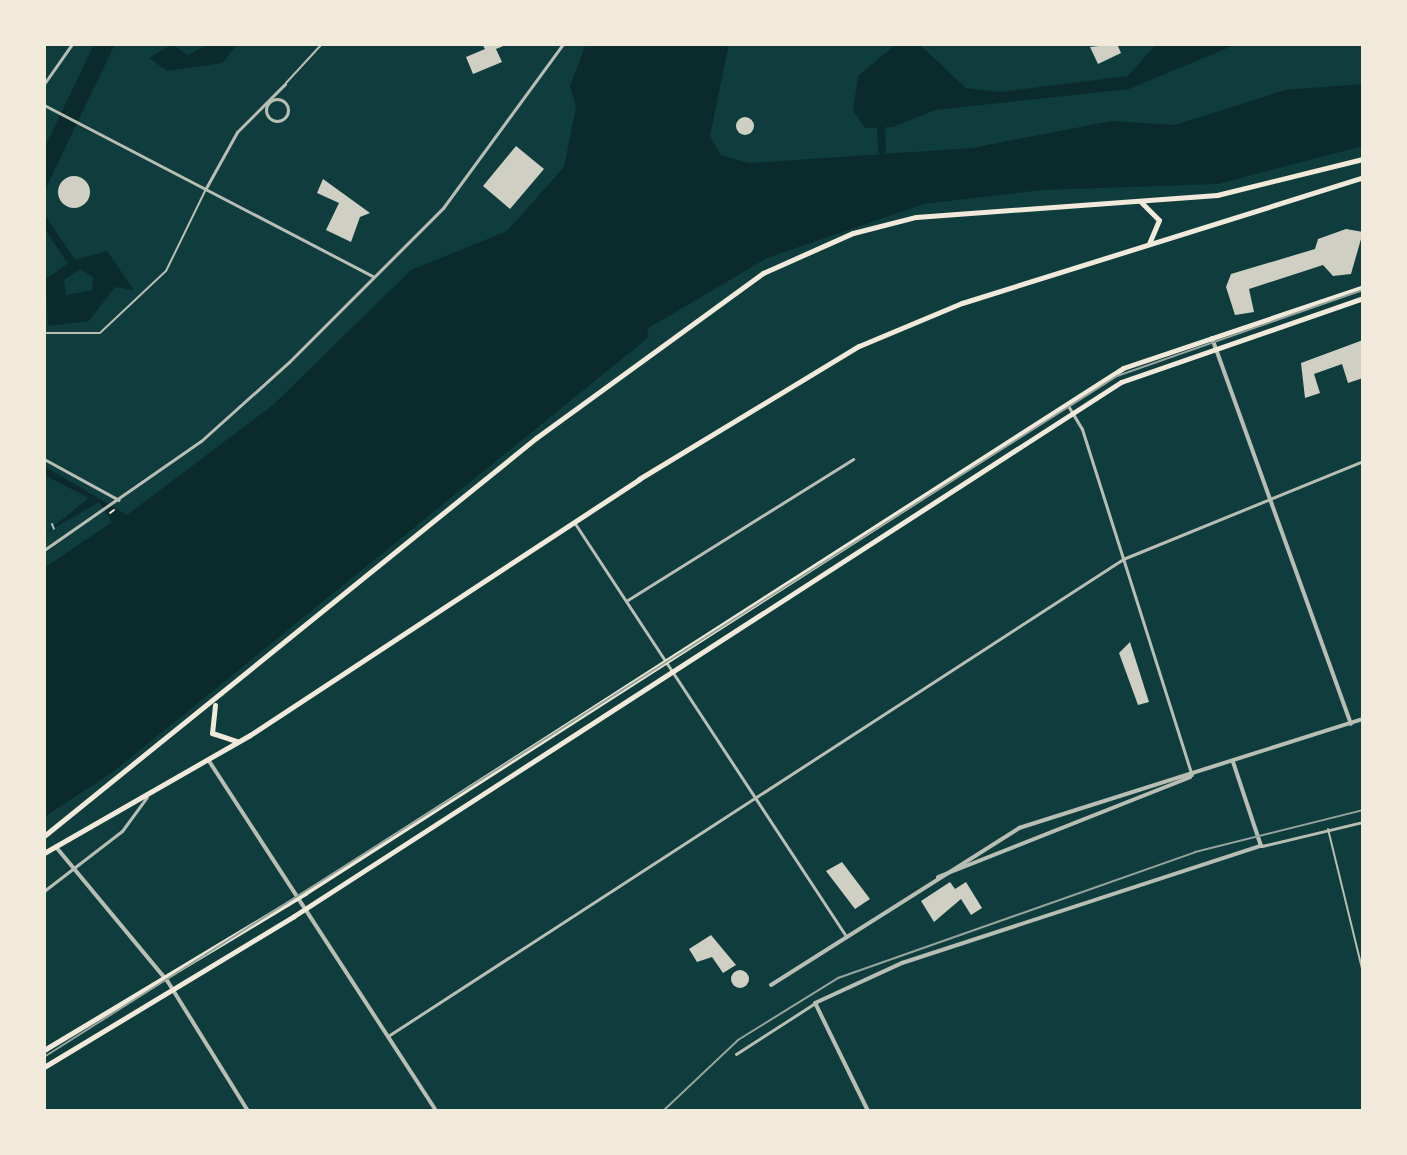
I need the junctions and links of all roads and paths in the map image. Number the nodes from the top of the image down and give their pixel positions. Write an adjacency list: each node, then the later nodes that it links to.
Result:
1 (72, 44): 4 (street)
2 (322, 44): 5 (street)
3 (563, 44): 15 (street)
4 (44, 84)
5 (285, 84): 6 (street)
6 (269, 102): 8 (street); 9 (street); 9 (street)
7 (44, 105): 12 (street)
8 (259, 111): 9 (street); 12 (street)
9 (266, 111)
10 (1363, 159): 13 (main road)
11 (1363, 177): 14 (main road)
12 (206, 188): 15 (street); 18 (street)
13 (1141, 201): 14 (main road); 38 (main road)
14 (1148, 245): 30 (main road)
15 (373, 276): 27 (street)
16 (1363, 287): 19 (main road)
17 (1363, 298): 20 (main road)
18 (44, 333)
19 (1212, 337): 20 (street); 21 (main road)
20 (1215, 347): 22 (main road); 26 (street)
21 (1067, 404): 22 (street); 36 (main road)
22 (1073, 413): 34 (street); 37 (main road)
23 (44, 459): 27 (street)
24 (853, 459): 35 (street)
25 (1363, 461): 26 (street)
26 (1269, 499): 34 (street); 40 (street)
27 (119, 500): 28 (street)
28 (113, 508): 29 (street); 29 (path)
29 (108, 511): 33 (street)
30 (574, 522): 35 (street); 41 (main road)
31 (52, 524): 32 (street)
32 (54, 529)
33 (44, 550)
34 (1123, 559): 44 (street); 46 (street)
35 (626, 601): 36 (street)
36 (666, 662): 37 (street); 56 (main road)
37 (672, 671): 46 (street); 57 (main road)
38 (218, 701): 41 (main road); 49 (main road)
39 (1363, 719): 40 (street)
40 (1351, 724): 43 (street)
41 (250, 735): 42 (main road)
42 (209, 761): 45 (main road); 56 (street)
43 (1233, 762): 44 (street); 50 (street)
44 (1192, 775): 54 (street); 54 (street)
45 (147, 797): 51 (main road); 53 (street)
46 (754, 797): 58 (street); 64 (street)
47 (1363, 822): 48 (street)
48 (1328, 829): 50 (street); 59 (street)
49 (44, 836)
50 (1261, 846): 63 (street)
51 (56, 847): 52 (main road); 53 (street)
52 (44, 853)
53 (72, 863): 55 (street); 60 (street)
54 (938, 877): 58 (street)
55 (44, 891)
56 (298, 897): 57 (street); 60 (main road)
57 (305, 908): 62 (main road); 64 (street)
58 (846, 936): 61 (street)
59 (1363, 973)
60 (165, 977): 62 (street); 65 (main road)
61 (771, 985)
62 (173, 989): 67 (main road); 68 (street)
63 (815, 1003): 66 (street); 70 (street)
64 (388, 1036): 69 (street)
65 (44, 1050)
66 (736, 1054)
67 (44, 1067)
68 (248, 1111)
69 (436, 1111)
70 (868, 1111)

